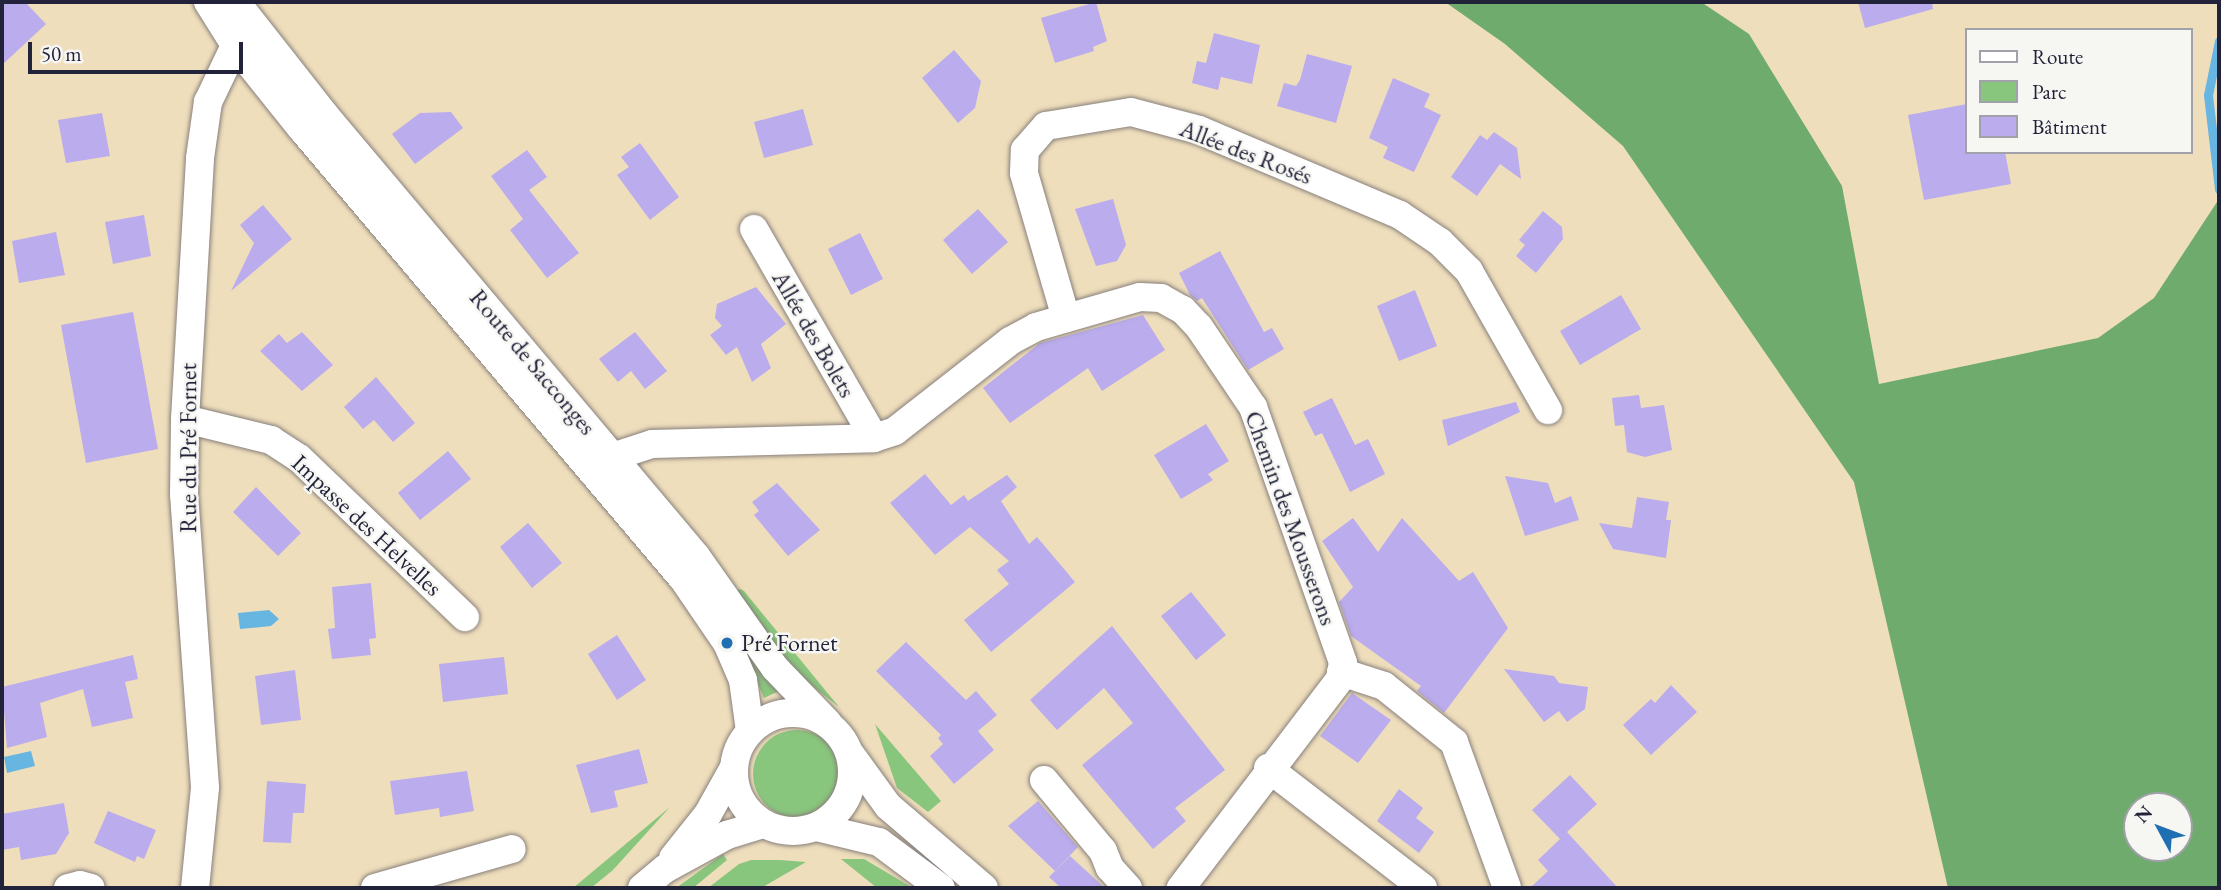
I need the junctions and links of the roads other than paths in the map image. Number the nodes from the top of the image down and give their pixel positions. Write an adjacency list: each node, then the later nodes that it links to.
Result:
1 (208, 2): 3 (street, Route de Sacconges)
2 (241, 9): 3 (street, Rue du Pré Fornet); 9 (street, Route de Sacconges)
3 (237, 48): 7 (street, Rue du Pré Fornet); 13 (street, Route de Sacconges)
4 (754, 229): 8 (street, Allée des Bolets)
5 (1066, 318): 6 (street, Allée des Rosés); 8 (street, Chemin des Mousserons); 11 (street, Chemin des Mousserons)
6 (1548, 410)
7 (185, 419): 10 (street, Impasse des Helvelles); 25 (street, Rue du Pré Fornet)
8 (874, 438): 9 (street, Chemin des Mousserons)
9 (612, 457): 12 (street, Route de Sacconges)
10 (465, 617)
11 (1341, 672): 15 (street); 32 (street)
12 (828, 723): 13 (street); 14 (street)
13 (750, 731): 16 (street)
14 (851, 755): 19 (street); 29 (street)
15 (1268, 768): 22 (street); 31 (street)
16 (733, 769): 18 (street); 21 (street)
17 (1044, 780): 30 (street)
18 (763, 824): 19 (street); 21 (street)
19 (816, 827): 28 (street)
20 (512, 849): 26 (street)
21 (665, 869): 27 (street)
22 (1189, 884)
23 (68, 888): 24 (street)
24 (91, 888)
25 (195, 888)
26 (375, 888)
27 (642, 888)
28 (942, 888)
29 (984, 888)
30 (1128, 888)
31 (1423, 888)
32 (1507, 888)

